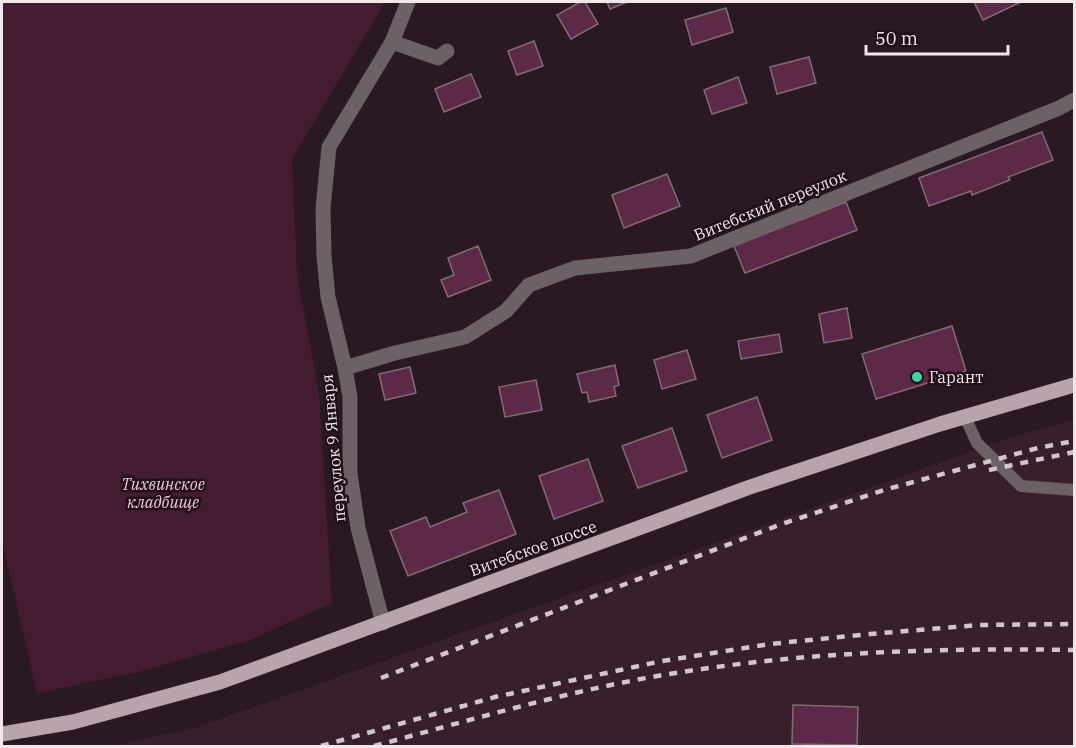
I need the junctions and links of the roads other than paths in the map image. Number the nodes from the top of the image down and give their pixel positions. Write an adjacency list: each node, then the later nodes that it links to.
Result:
1 (408, 2): 2 (street, переулок 9 Января)
2 (392, 42): 3 (street); 5 (street, переулок 9 Января)
3 (447, 51)
4 (1074, 100): 5 (street, Витебский переулок)
5 (345, 368): 9 (street, переулок 9 Января)
6 (1074, 386): 7 (main road, Витебское шоссе)
7 (965, 417): 8 (lane); 9 (main road, Витебское шоссе)
8 (1074, 490)
9 (383, 623): 10 (main road, Витебское шоссе)
10 (2, 734)

